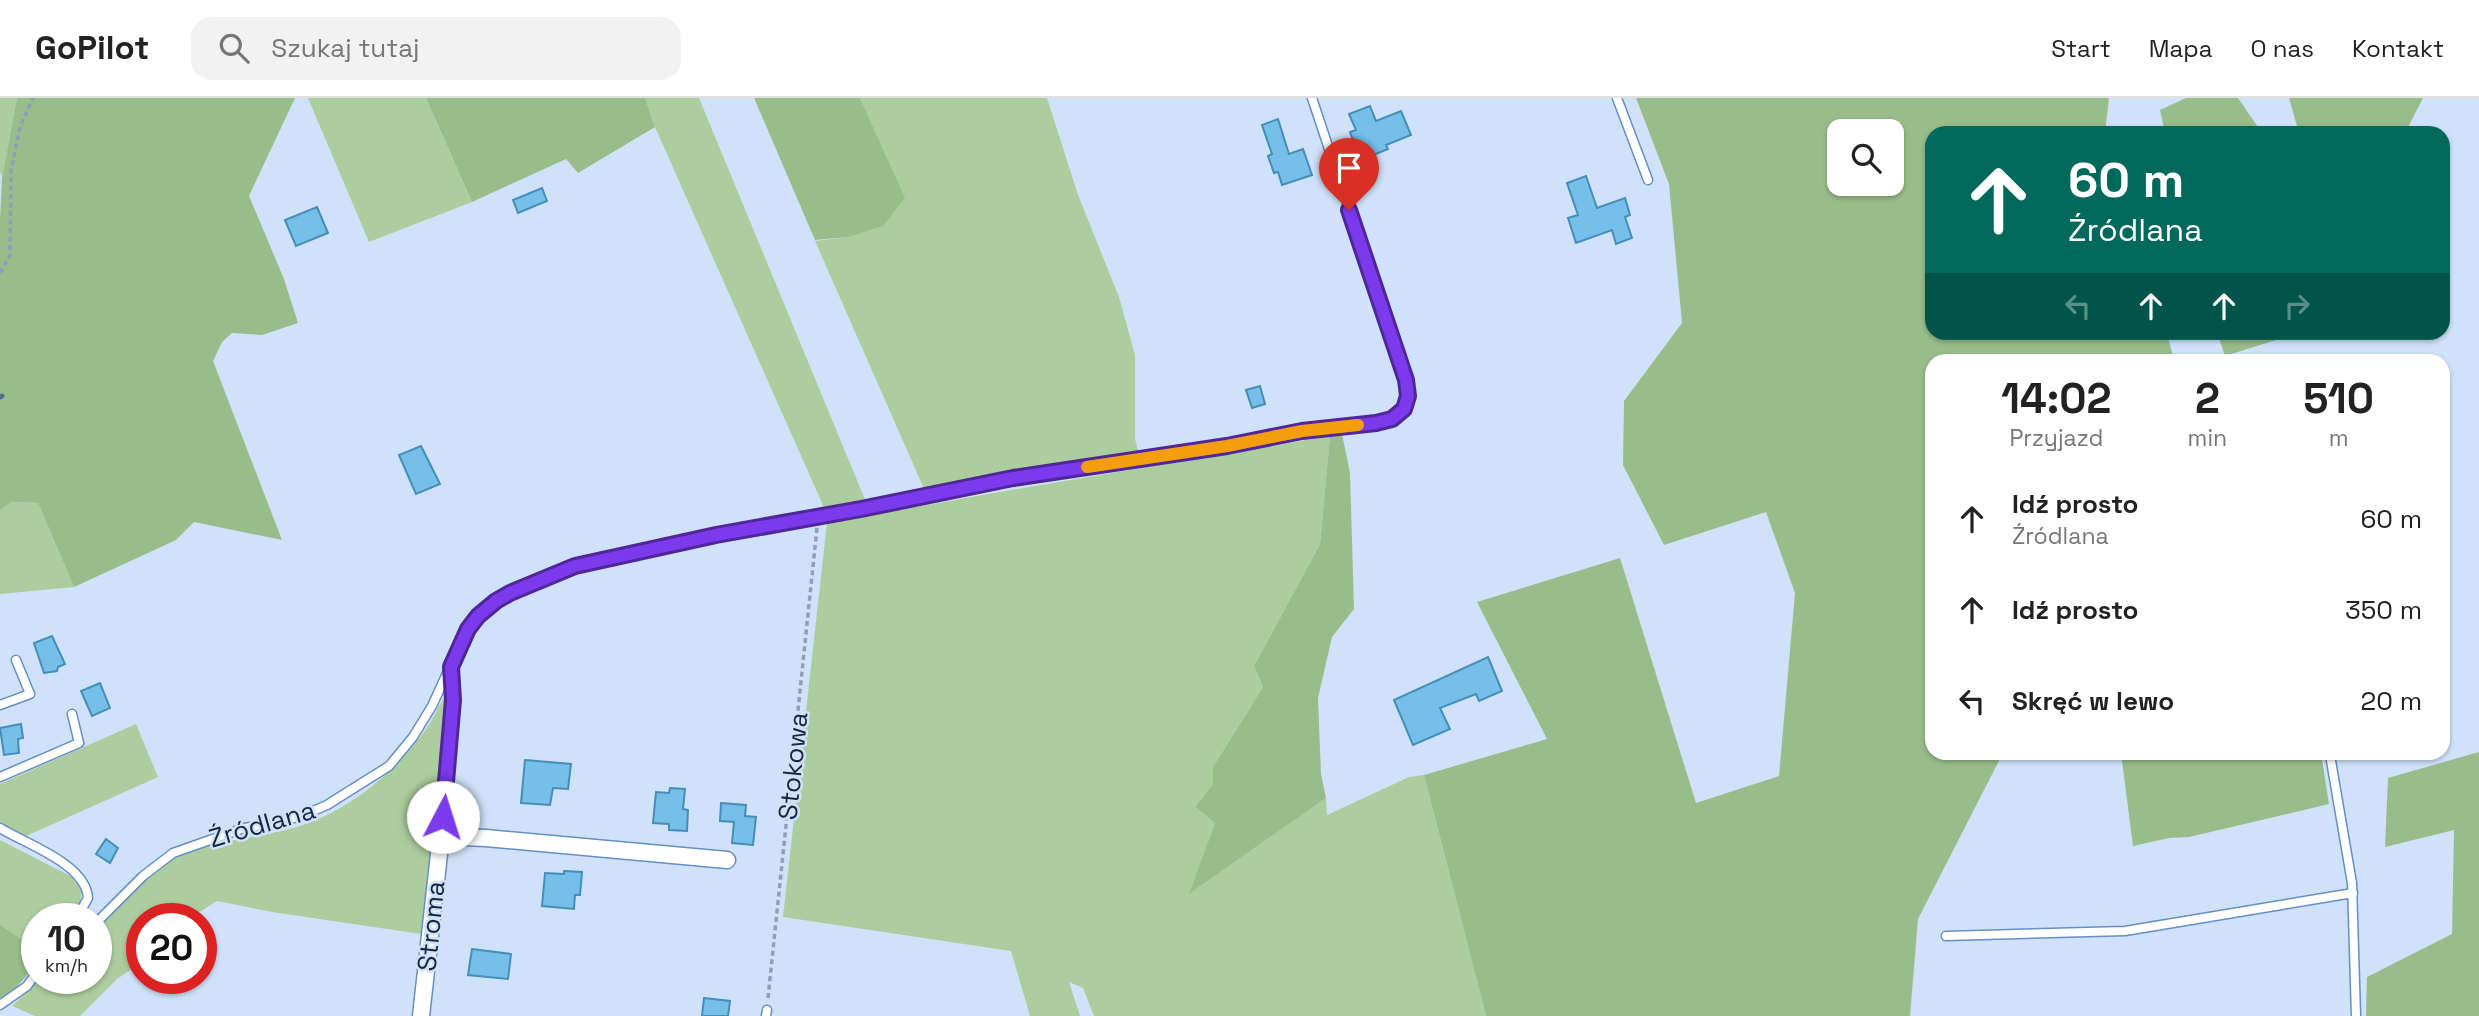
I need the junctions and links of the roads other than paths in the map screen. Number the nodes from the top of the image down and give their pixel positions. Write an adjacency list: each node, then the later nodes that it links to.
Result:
1 (1312, 98): 5 (lane, Źródlana)
2 (1617, 98): 3 (lane)
3 (1648, 180)
4 (16, 660): 6 (lane)
5 (451, 667): 11 (lane); 15 (lane, Źródlana)
6 (0, 705)
7 (72, 714): 9 (lane)
8 (2331, 760): 13 (lane)
9 (0, 777)
10 (0, 828): 14 (lane)
11 (441, 836): 12 (street); 19 (street, Stroma)
12 (727, 860)
13 (2353, 892): 16 (lane); 20 (lane)
14 (85, 903)
15 (112, 907)
16 (1946, 936)
17 (21, 990): 18 (lane)
18 (0, 1005)
19 (421, 1016)
20 (2356, 1016)

